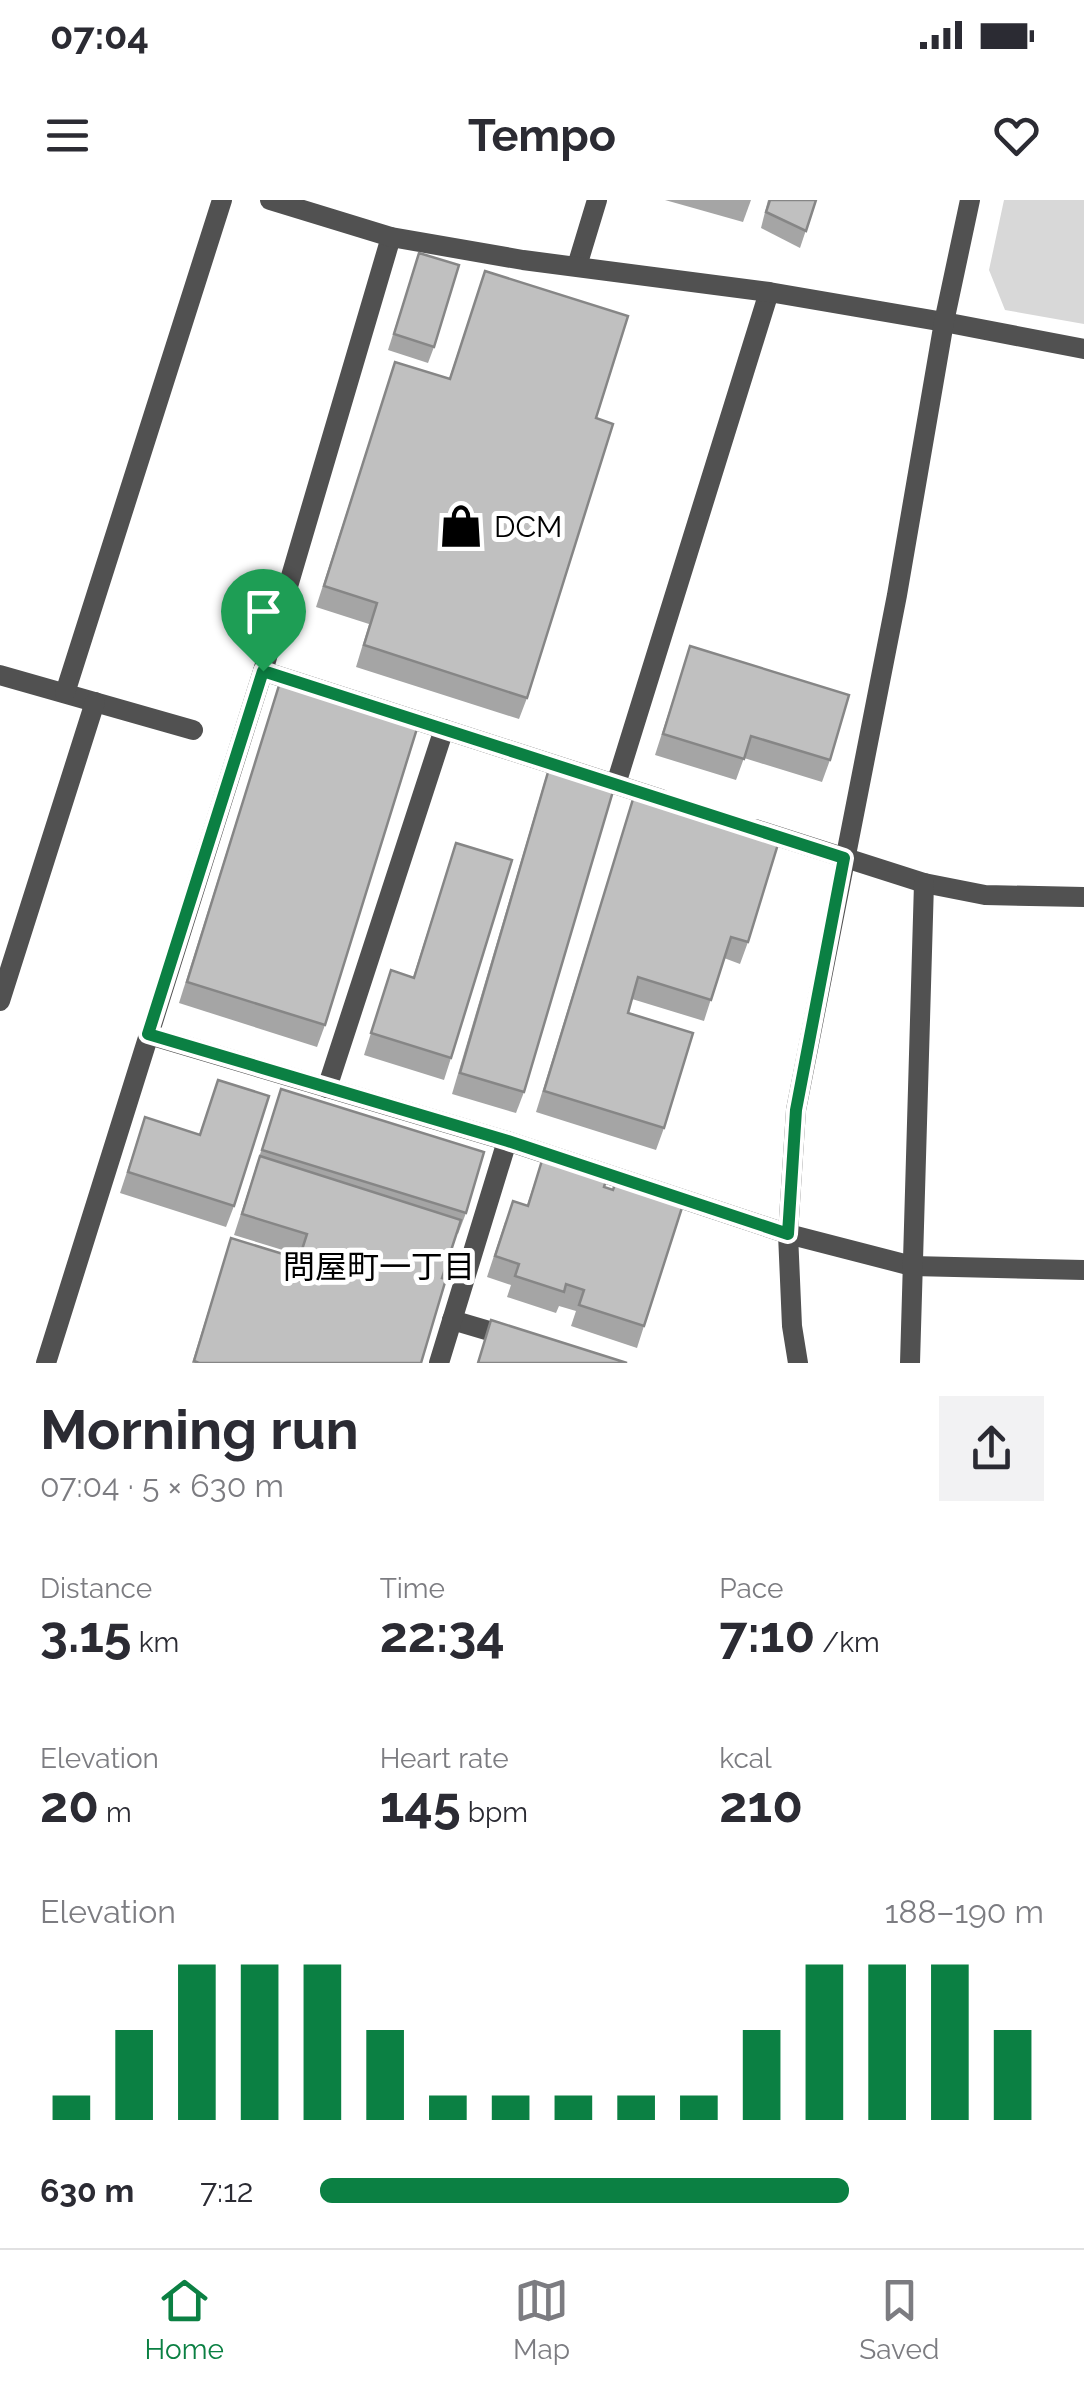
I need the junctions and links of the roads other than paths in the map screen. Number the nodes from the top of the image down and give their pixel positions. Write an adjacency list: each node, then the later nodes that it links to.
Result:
1 (222, 200): 12 (street)
2 (270, 200): 5 (street)
3 (597, 200): 6 (street)
4 (970, 200): 8 (street)
5 (391, 236): 6 (street); 10 (street)
6 (577, 266): 7 (street)
7 (769, 292): 8 (street); 16 (street)
8 (944, 322): 9 (street); 19 (street)
9 (1084, 349)
10 (263, 671): 14 (street); 23 (street)
11 (0, 675): 12 (street)
12 (65, 694): 13 (street)
13 (96, 702): 15 (street); 22 (street)
14 (444, 729): 16 (street); 24 (street)
15 (193, 730)
16 (616, 784): 17 (street)
17 (686, 807)
18 (739, 824): 19 (street)
19 (844, 858): 20 (street); 26 (street)
20 (924, 883): 21 (street); 27 (street)
21 (1084, 897)
22 (0, 1000)
23 (148, 1034): 24 (street); 31 (street)
24 (327, 1088): 25 (street)
25 (508, 1141): 26 (street); 29 (street)
26 (788, 1234): 27 (street); 33 (street)
27 (912, 1266): 28 (street); 34 (street)
28 (1084, 1270)
29 (452, 1320): 30 (street); 32 (street)
30 (541, 1347)
31 (46, 1363)
32 (440, 1363)
33 (798, 1363)
34 (910, 1363)

